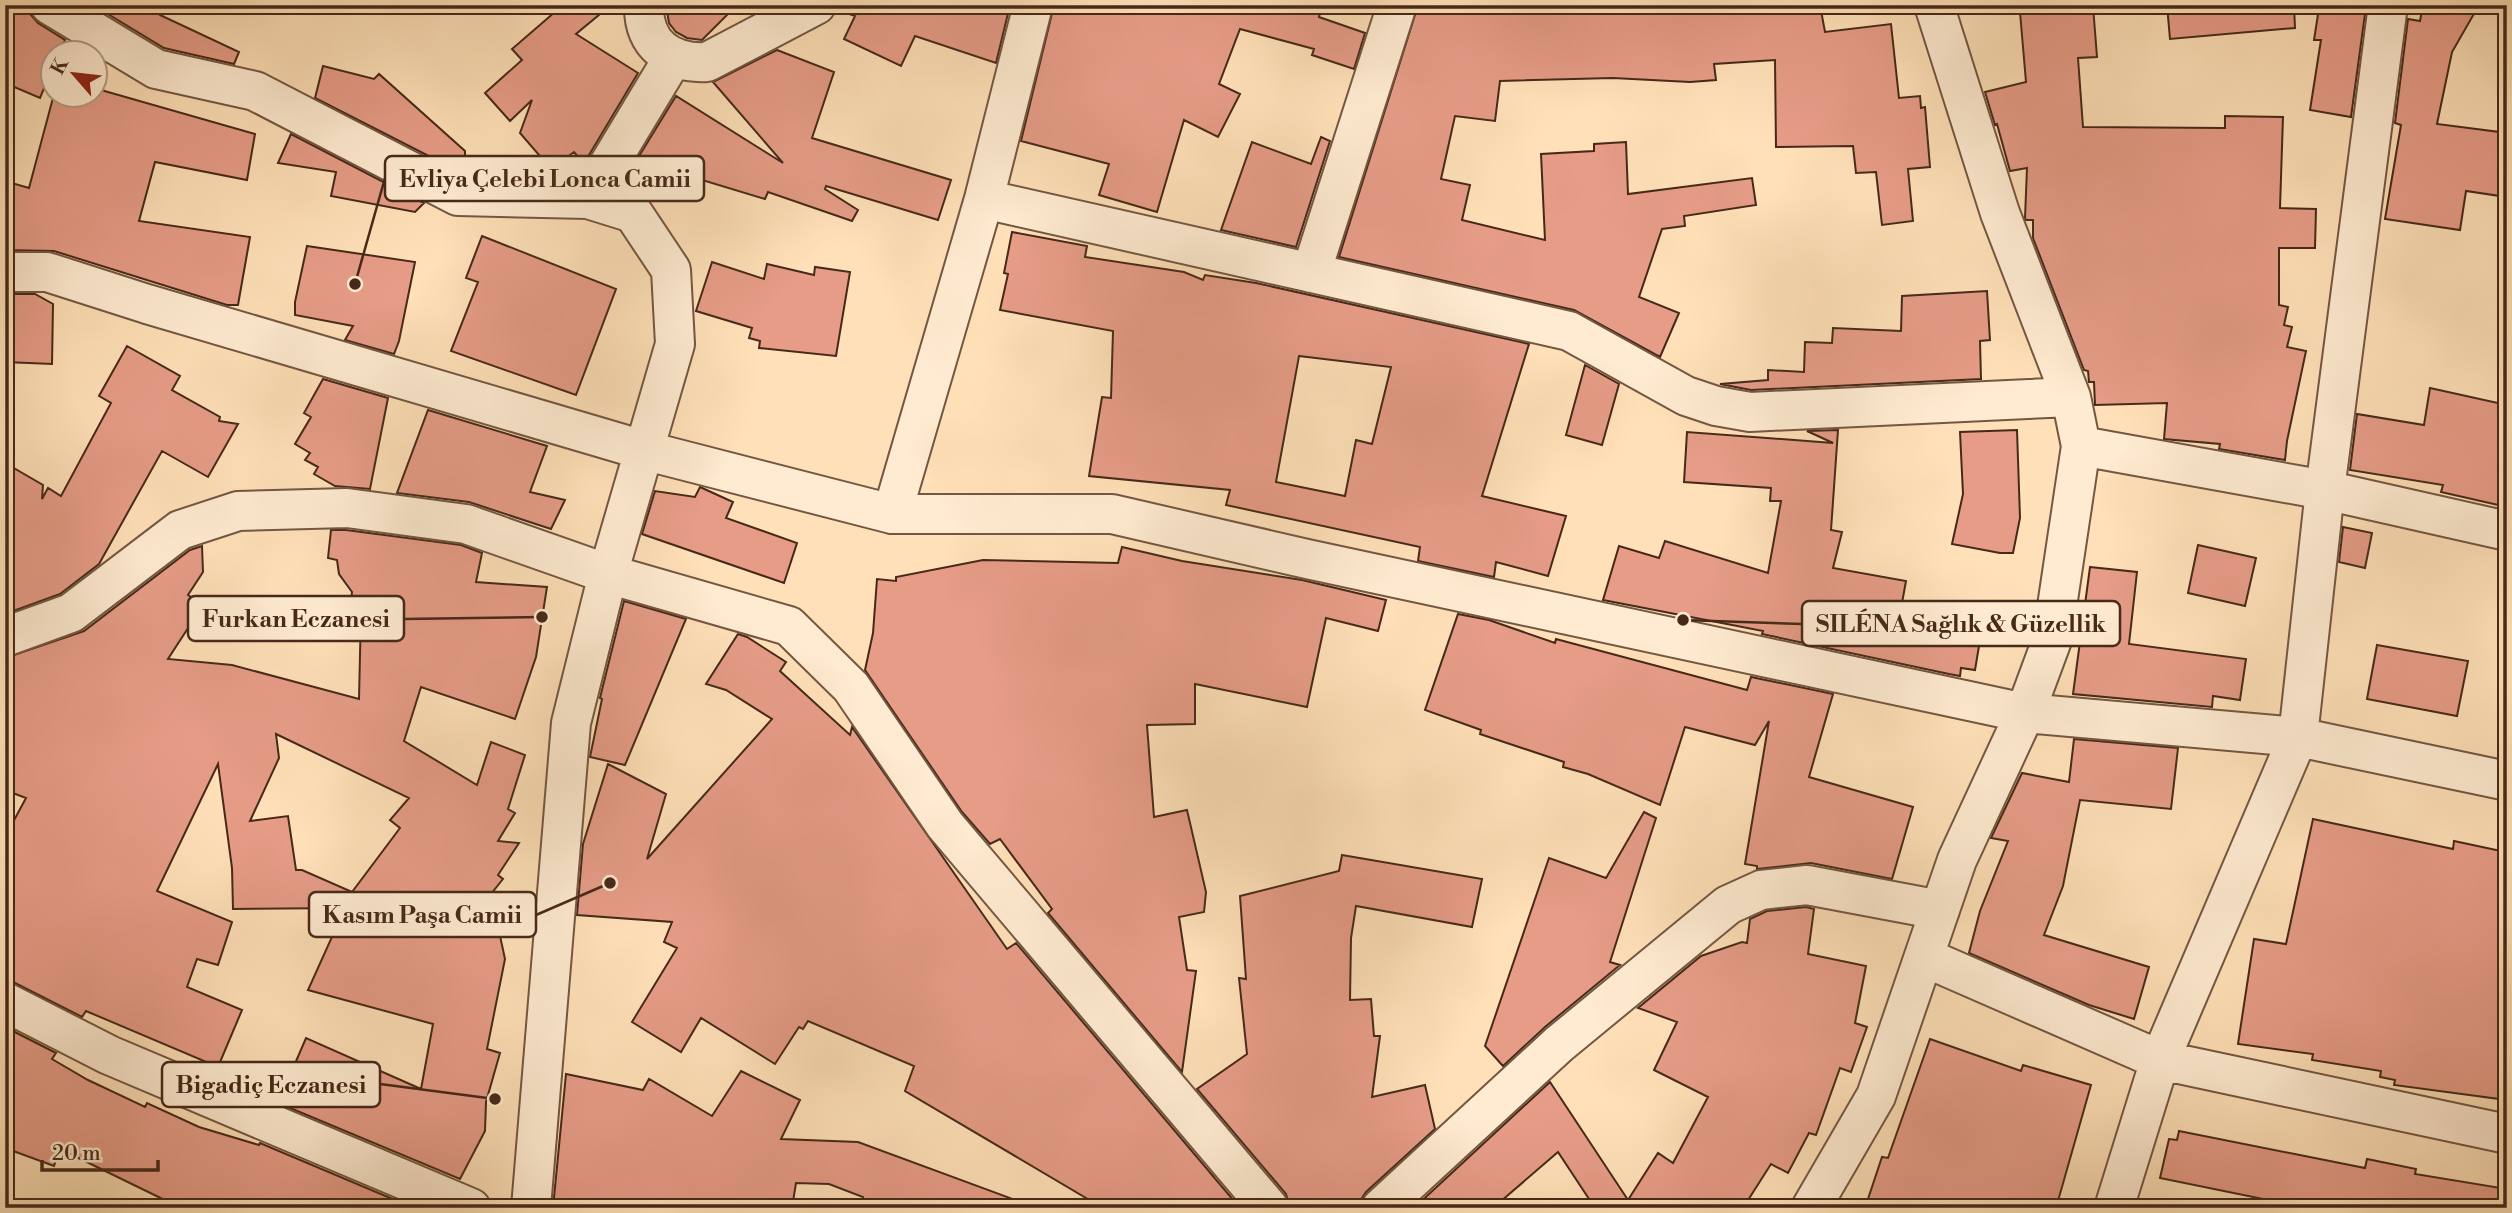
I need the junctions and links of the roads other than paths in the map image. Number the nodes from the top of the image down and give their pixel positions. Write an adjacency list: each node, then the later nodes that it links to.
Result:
1 (50, 5): 9 (street)
2 (644, 5): 8 (street)
3 (816, 5): 8 (street)
4 (1033, 5): 10 (street)
5 (1397, 5): 12 (street)
6 (1934, 5): 13 (street)
7 (2388, 5): 16 (street)
8 (673, 58): 9 (street)
9 (589, 199): 15 (street)
10 (984, 200): 12 (street); 17 (street)
11 (5, 272): 15 (street)
12 (1311, 273): 13 (street)
13 (2071, 397): 14 (street)
14 (2081, 446): 16 (street); 21 (street)
15 (643, 450): 17 (street); 19 (street)
16 (2325, 490): 18 (street); 22 (street)
17 (892, 514): 21 (street)
18 (2507, 531)
19 (608, 574): 20 (street); 30 (street); 31 (street)
20 (5, 637)
21 (2025, 713): 22 (street); 24 (street)
22 (2298, 737): 23 (street); 27 (street)
23 (2507, 781)
24 (1940, 910): 25 (street); 32 (street)
25 (1924, 957): 27 (street); 33 (street)
26 (5, 1002): 29 (street)
27 (2160, 1060): 28 (street); 34 (street)
28 (2507, 1134)
29 (471, 1208)
30 (531, 1208)
31 (1269, 1208)
32 (1381, 1208)
33 (1811, 1208)
34 (2114, 1208)

